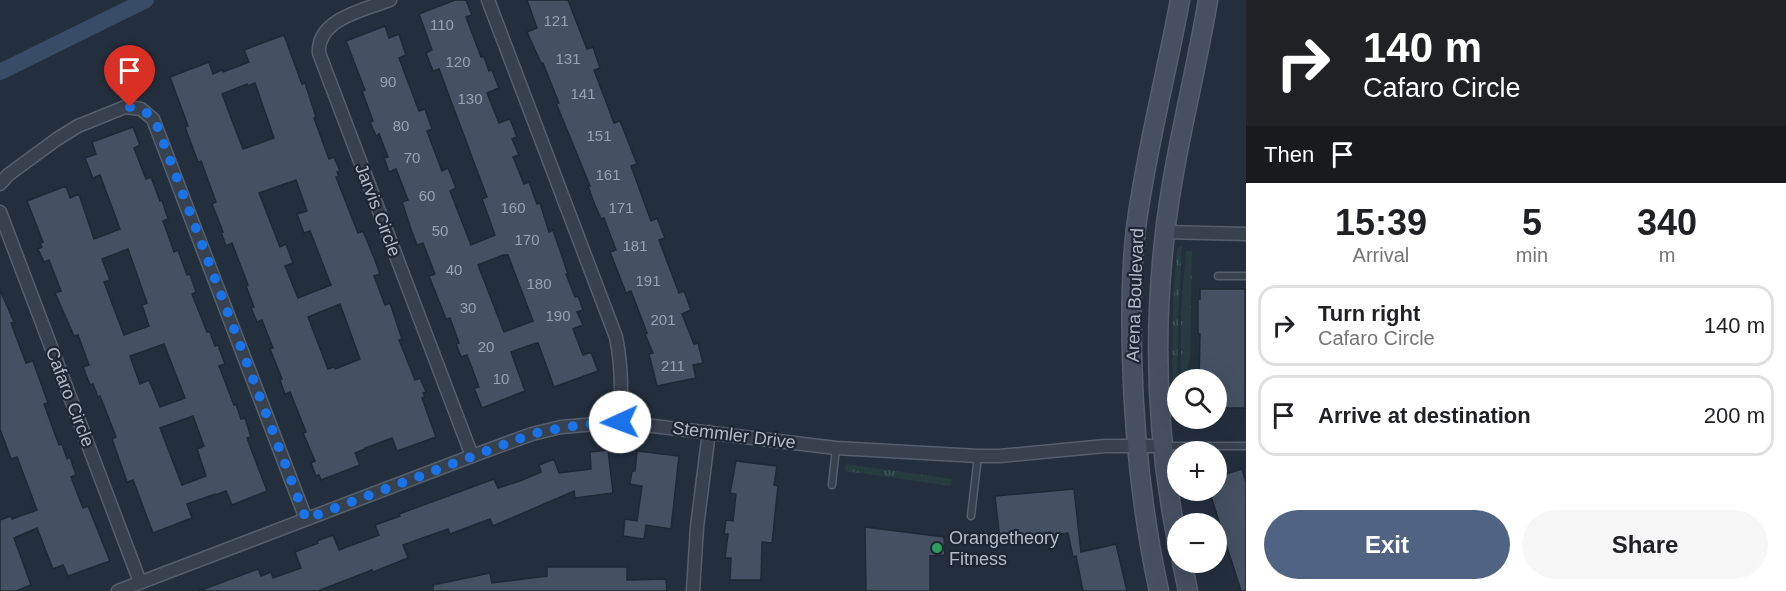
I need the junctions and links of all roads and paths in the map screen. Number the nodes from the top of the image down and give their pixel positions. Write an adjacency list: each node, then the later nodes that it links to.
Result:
1 (390, 0): 17 (street, Jarvis Circle)
2 (488, 0): 11 (street)
3 (1180, 0): 13 (main road, Arena Boulevard)
4 (1208, 0): 7 (main road, Arena Boulevard)
5 (0, 184): 22 (street)
6 (0, 212): 24 (street, Cafaro Circle)
7 (1165, 232): 8 (street); 14 (main road, Arena Boulevard)
8 (1246, 234)
9 (1218, 276): 10 (lane)
10 (1246, 276)
11 (620, 422): 12 (street, Stemmler Drive); 17 (street, Stemmler Drive)
12 (709, 432): 16 (street, Stemmler Drive); 26 (street)
13 (1136, 446): 14 (street, Stemmler Drive); 18 (street, Stemmler Drive); 27 (main road, Arena Boulevard)
14 (1164, 446): 15 (lane); 20 (main road, Arena Boulevard)
15 (1246, 446)
16 (836, 448): 18 (street, Stemmler Drive); 19 (lane)
17 (472, 456): 22 (street, Stemmler Drive)
18 (978, 456): 21 (lane)
19 (832, 485)
20 (1172, 513)
21 (971, 516)
22 (306, 519): 24 (street, Stemmler Drive)
23 (1184, 573): 28 (main road)
24 (140, 582): 25 (street, Stemmler Drive)
25 (118, 591)
26 (693, 591)
27 (1159, 591)
28 (1188, 591)

